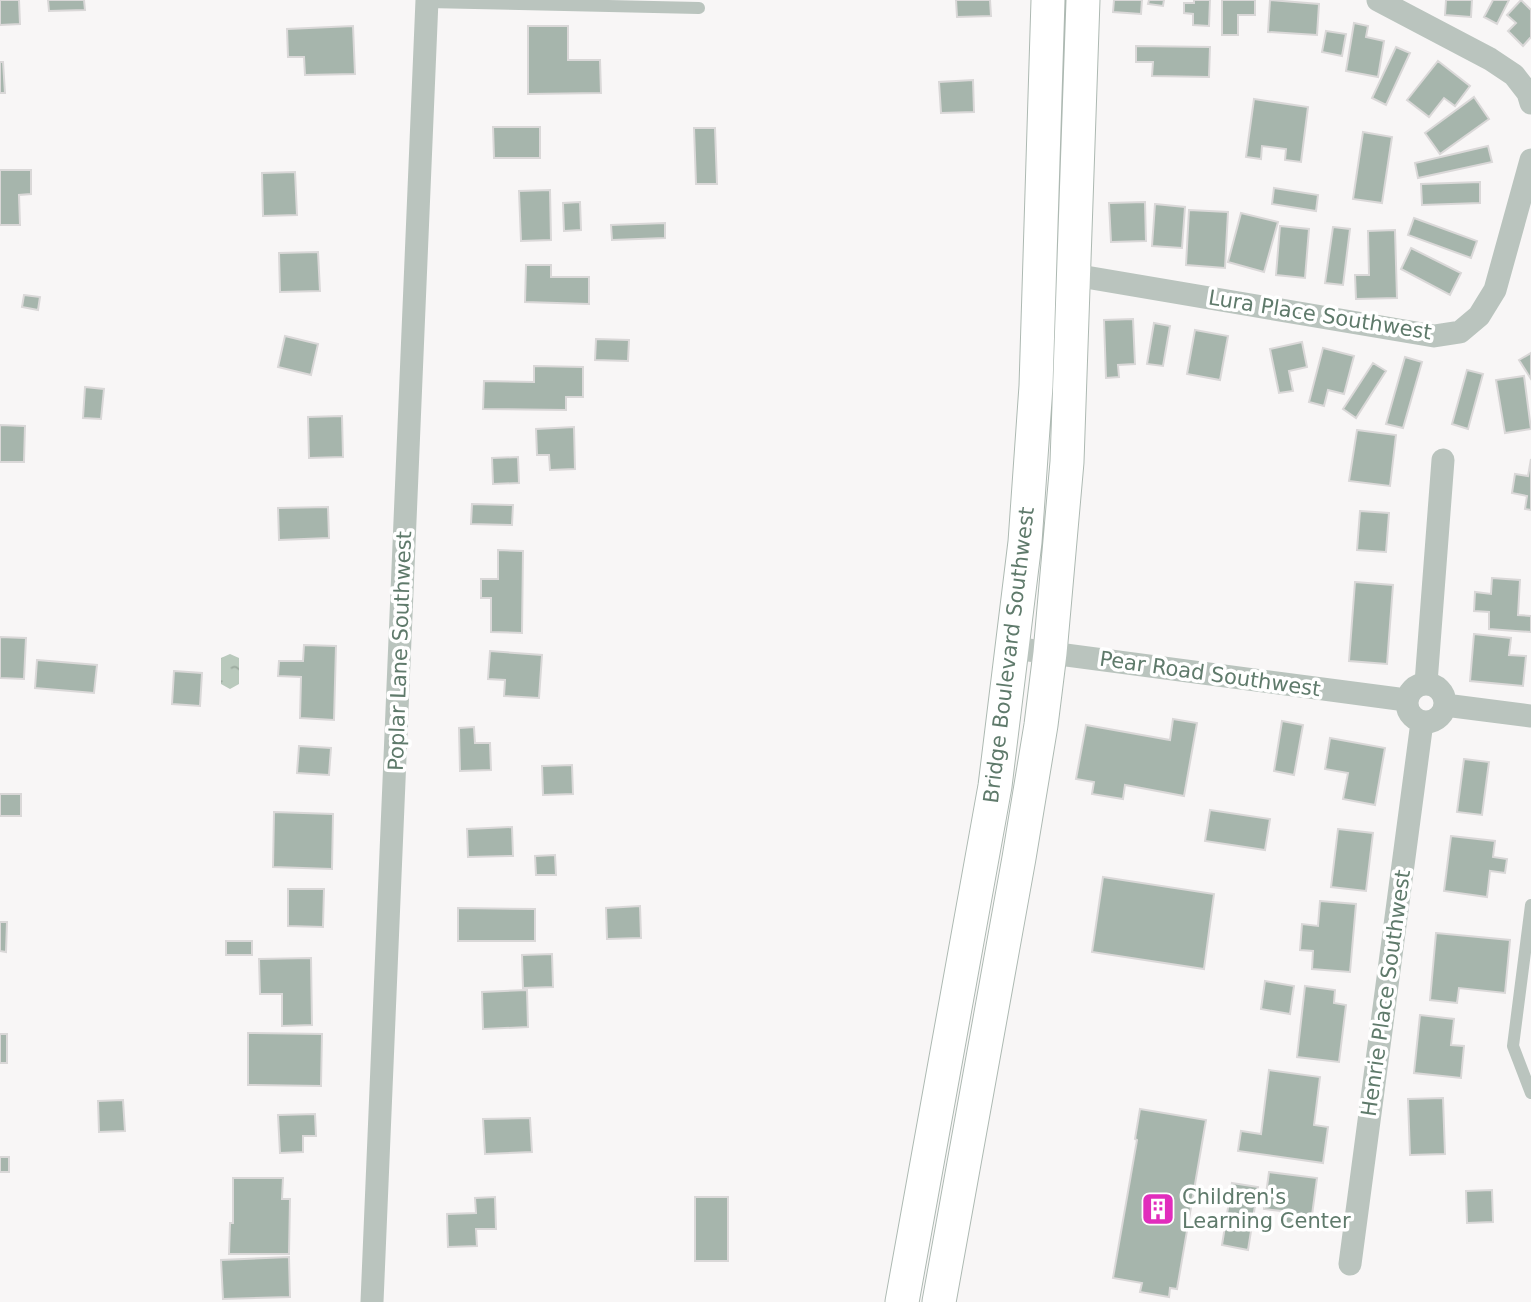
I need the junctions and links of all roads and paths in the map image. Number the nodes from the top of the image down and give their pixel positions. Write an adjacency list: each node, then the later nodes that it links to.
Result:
1 (1048, 0): 10 (main road, Bridge Boulevard Southwest)
2 (1083, 0): 8 (main road, Bridge Boulevard Southwest)
3 (1378, 0): 6 (street)
4 (427, 1): 5 (lane); 21 (street, Poplar Lane Southwest)
5 (699, 8)
6 (1531, 103)
7 (1531, 160): 8 (street, Lura Place Southwest)
8 (1074, 275): 11 (main road, Bridge Boulevard Southwest)
9 (1443, 460): 12 (street)
10 (1013, 648): 11 (street, Pear Road Southwest); 22 (main road, Bridge Boulevard Southwest)
11 (1050, 653): 13 (street, Pear Road Southwest); 23 (main road, Bridge Boulevard Southwest)
12 (1426, 683): 13 (street); 14 (street)
13 (1406, 700): 16 (street)
14 (1445, 705): 15 (street); 16 (street)
15 (1531, 716)
16 (1422, 722): 20 (street, Henrie Place Southwest)
17 (1531, 905): 18 (lane)
18 (1525, 1062): 19 (lane)
19 (1531, 1093)
20 (1350, 1264)
21 (372, 1302)
22 (902, 1302)
23 (939, 1302)

